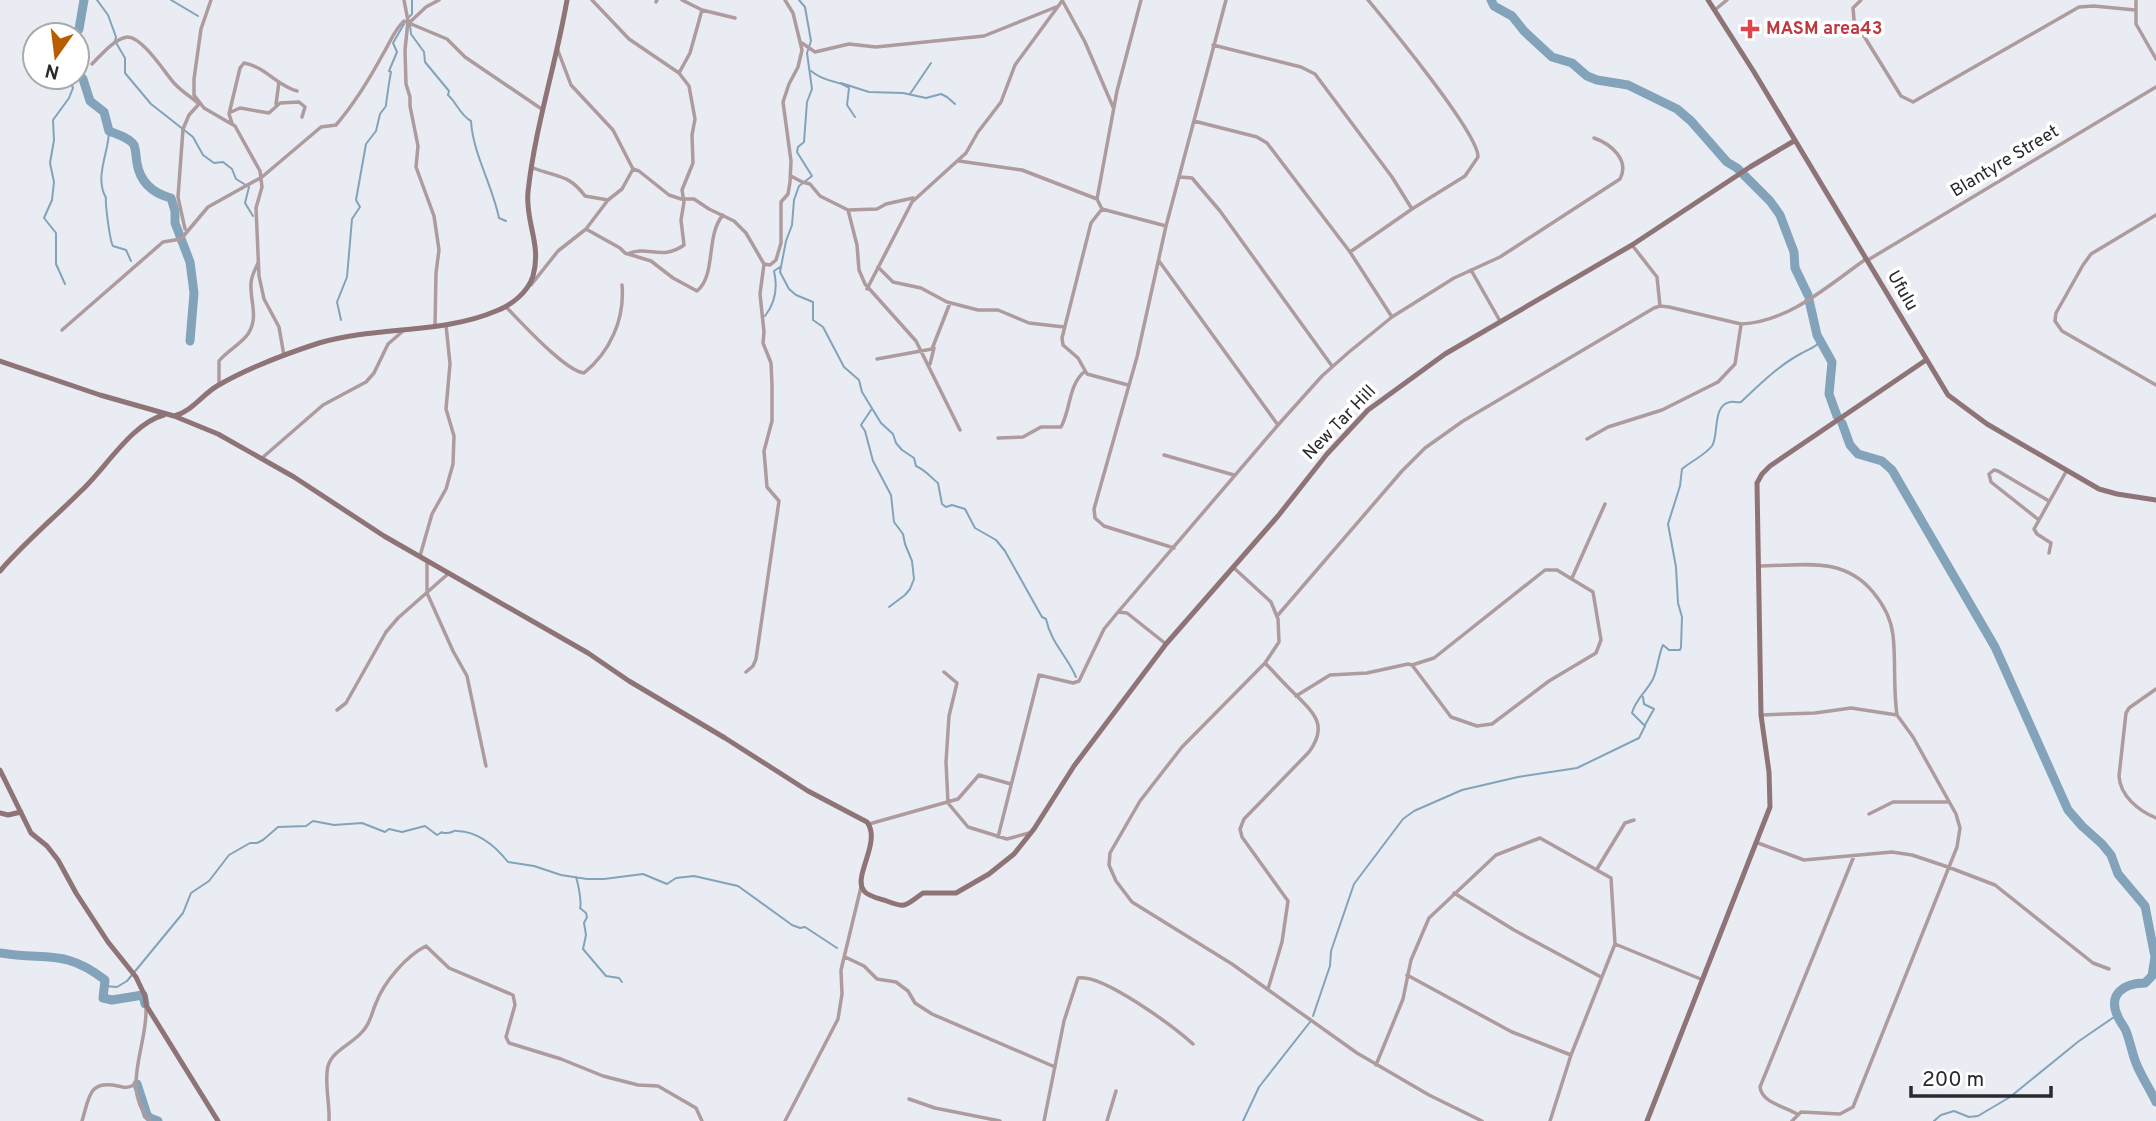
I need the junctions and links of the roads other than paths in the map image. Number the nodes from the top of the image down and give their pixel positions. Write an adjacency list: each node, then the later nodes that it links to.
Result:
1 (211, 0): 31 (street)
2 (404, 0): 21 (street)
3 (439, 0): 21 (street)
4 (567, 0): 24 (street)
5 (592, 0): 27 (street)
6 (682, 0): 18 (street)
7 (785, 0): 22 (street)
8 (1062, 0): 16 (street); 33 (street)
9 (1141, 0): 33 (street)
10 (1226, 0): 23 (street)
11 (1368, 0): 52 (street)
12 (1708, 0): 17 (street, Ufulu)
13 (1727, 0): 17 (street)
14 (1861, 0): 19 (street)
15 (2136, 0): 19 (street)
16 (1058, 7): 22 (street); 41 (street)
17 (1716, 9): 40 (street, Ufulu)
18 (702, 10): 20 (street); 27 (street)
19 (2135, 10): 25 (street)
20 (735, 18)
21 (409, 22): 34 (street); 45 (street); 78 (street)
22 (802, 43): 44 (street)
23 (1213, 45): 37 (street); 52 (street)
24 (557, 48): 34 (street); 43 (street)
25 (2156, 59)
26 (92, 64): 31 (street)
27 (679, 73): 48 (street)
28 (279, 82): 30 (street); 32 (street); 35 (street)
29 (2156, 87): 62 (street, Blantyre Street)
30 (297, 91)
31 (200, 104): 38 (street); 58 (street)
32 (276, 106): 35 (street); 36 (street)
33 (1114, 109): 49 (street)
34 (543, 110): 42 (street)
35 (229, 114): 38 (street)
36 (302, 117)
37 (1194, 121): 46 (street); 60 (street)
38 (232, 123): 45 (street)
39 (1594, 138): 67 (street)
40 (1794, 141): 59 (street, New Tar Hill); 62 (street, Ufulu)
41 (958, 161): 47 (street); 49 (street)
42 (531, 167): 50 (street); 69 (street)
43 (633, 169): 48 (street); 50 (street)
44 (790, 175): 53 (street); 65 (street)
45 (262, 177): 58 (street); 64 (street)
46 (1180, 177): 56 (street); 89 (street)
47 (915, 198): 53 (street); 66 (street)
48 (684, 199): 54 (street); 61 (street)
49 (1097, 199): 51 (street)
50 (608, 200): 57 (street)
51 (1102, 209): 56 (street); 79 (street)
52 (1412, 209): 60 (street)
53 (848, 211): 70 (street)
54 (723, 215): 61 (street); 65 (street)
55 (2156, 215): 93 (street)
56 (1166, 226): 63 (street)
57 (586, 229): 61 (street); 69 (street)
58 (185, 232): 81 (street)
59 (1632, 245): 72 (street); 75 (street, New Tar Hill)
60 (1350, 252): 74 (street)
61 (627, 254)
62 (1867, 260): 76 (street, Blantyre Street); 86 (street, Ufulu)
63 (1158, 261): 92 (street); 96 (street)
64 (258, 262): 84 (street); 91 (street)
65 (764, 264): 123 (street)
66 (878, 267): 70 (street); 71 (street)
67 (1471, 270): 74 (street); 75 (street)
68 (622, 285): 73 (street)
69 (527, 289): 73 (street)
70 (867, 289): 83 (street)
71 (950, 303): 79 (street); 82 (street)
72 (1660, 306): 76 (street); 119 (street)
73 (506, 307): 77 (street)
74 (1392, 317): 89 (street)
75 (1500, 321): 113 (street, New Tar Hill)
76 (1741, 324): 99 (street)
77 (446, 325): 78 (street); 110 (street)
78 (435, 326): 80 (street)
79 (1064, 327): 90 (street)
80 (408, 328): 84 (street); 101 (street)
81 (62, 330)
82 (935, 346): 83 (street); 88 (street)
83 (923, 352): 85 (street); 88 (street)
84 (284, 356): 91 (street)
85 (877, 359)
86 (1926, 360): 102 (street, Ufulu); 112 (street)
87 (0, 361): 94 (street)
88 (929, 366): 97 (street)
89 (1333, 366): 96 (street)
90 (1085, 371): 92 (street); 98 (street)
91 (219, 385): 95 (street)
92 (1128, 385): 108 (street)
93 (2156, 385)
94 (165, 415): 95 (street); 114 (street)
95 (174, 416): 101 (street)
96 (1278, 425): 103 (street)
97 (960, 430)
98 (998, 438)
99 (1587, 439)
100 (1164, 455): 103 (street)
101 (262, 458): 110 (street)
102 (2067, 470): 104 (street, Ufulu); 105 (street)
103 (1234, 475): 108 (street)
104 (2156, 500)
105 (2049, 502): 107 (street); 107 (street)
106 (1605, 504): 116 (street)
107 (2039, 520): 109 (street)
108 (1174, 548): 118 (street)
109 (2049, 553)
110 (420, 556): 111 (street)
111 (427, 560): 115 (street); 117 (street)
112 (1758, 566): 128 (street); 129 (street)
113 (1233, 568): 119 (street); 120 (street, New Tar Hill)
114 (0, 571)
115 (449, 573): 117 (street); 140 (street)
116 (1572, 579): 122 (street); 122 (street)
117 (427, 593): 127 (street); 130 (street)
118 (1118, 612): 120 (street); 132 (street)
119 (1278, 615): 121 (street)
120 (1166, 644): 141 (street, New Tar Hill)
121 (1265, 663): 126 (street); 155 (street)
122 (1412, 665): 126 (street)
123 (746, 672)
124 (944, 672): 134 (street)
125 (2156, 689): 138 (street)
126 (1296, 696): 155 (street)
127 (337, 710)
128 (1761, 715): 129 (street); 143 (street)
129 (1897, 715): 133 (street)
130 (486, 766)
131 (0, 769): 135 (street)
132 (1011, 784): 134 (street); 142 (street)
133 (1949, 802): 137 (street); 145 (street)
134 (948, 803): 140 (street); 142 (street)
135 (21, 812): 136 (street); 156 (street)
136 (0, 813)
137 (1869, 814)
138 (2156, 818)
139 (1634, 820): 146 (street)
140 (869, 824): 147 (street)
141 (1031, 832): 142 (street); 147 (street, New Tar Hill)
142 (998, 837)
143 (1758, 843): 144 (street); 154 (street)
144 (1854, 856): 145 (street); 164 (street)
145 (1948, 867): 151 (street); 164 (street)
146 (1597, 869): 148 (street); 149 (street)
147 (861, 886): 150 (street)
148 (1454, 893): 152 (street); 153 (street)
149 (1615, 944): 153 (street); 154 (street)
150 (845, 957): 160 (street); 171 (street)
151 (2109, 969)
152 (1407, 975): 158 (street); 159 (street)
153 (1601, 977): 158 (street)
154 (1703, 980): 178 (street)
155 (1268, 989): 159 (street)
156 (146, 1005): 161 (street); 168 (street)
157 (1193, 1044): 160 (street)
158 (1571, 1055): 177 (street)
159 (1376, 1065): 176 (street)
160 (1055, 1067): 174 (street)
161 (134, 1085): 166 (street); 167 (street)
162 (1116, 1091): 175 (street)
163 (909, 1099): 165 (street)
164 (1797, 1114): 179 (street)
165 (975, 1115): 172 (street); 173 (street)
166 (82, 1121)
167 (150, 1121)
168 (218, 1121)
169 (329, 1121): 170 (street)
170 (702, 1121)
171 (785, 1121)
172 (972, 1121)
173 (1000, 1121)
174 (1044, 1121)
175 (1107, 1121)
176 (1482, 1121)
177 (1550, 1121)
178 (1647, 1121)
179 (1792, 1121)

